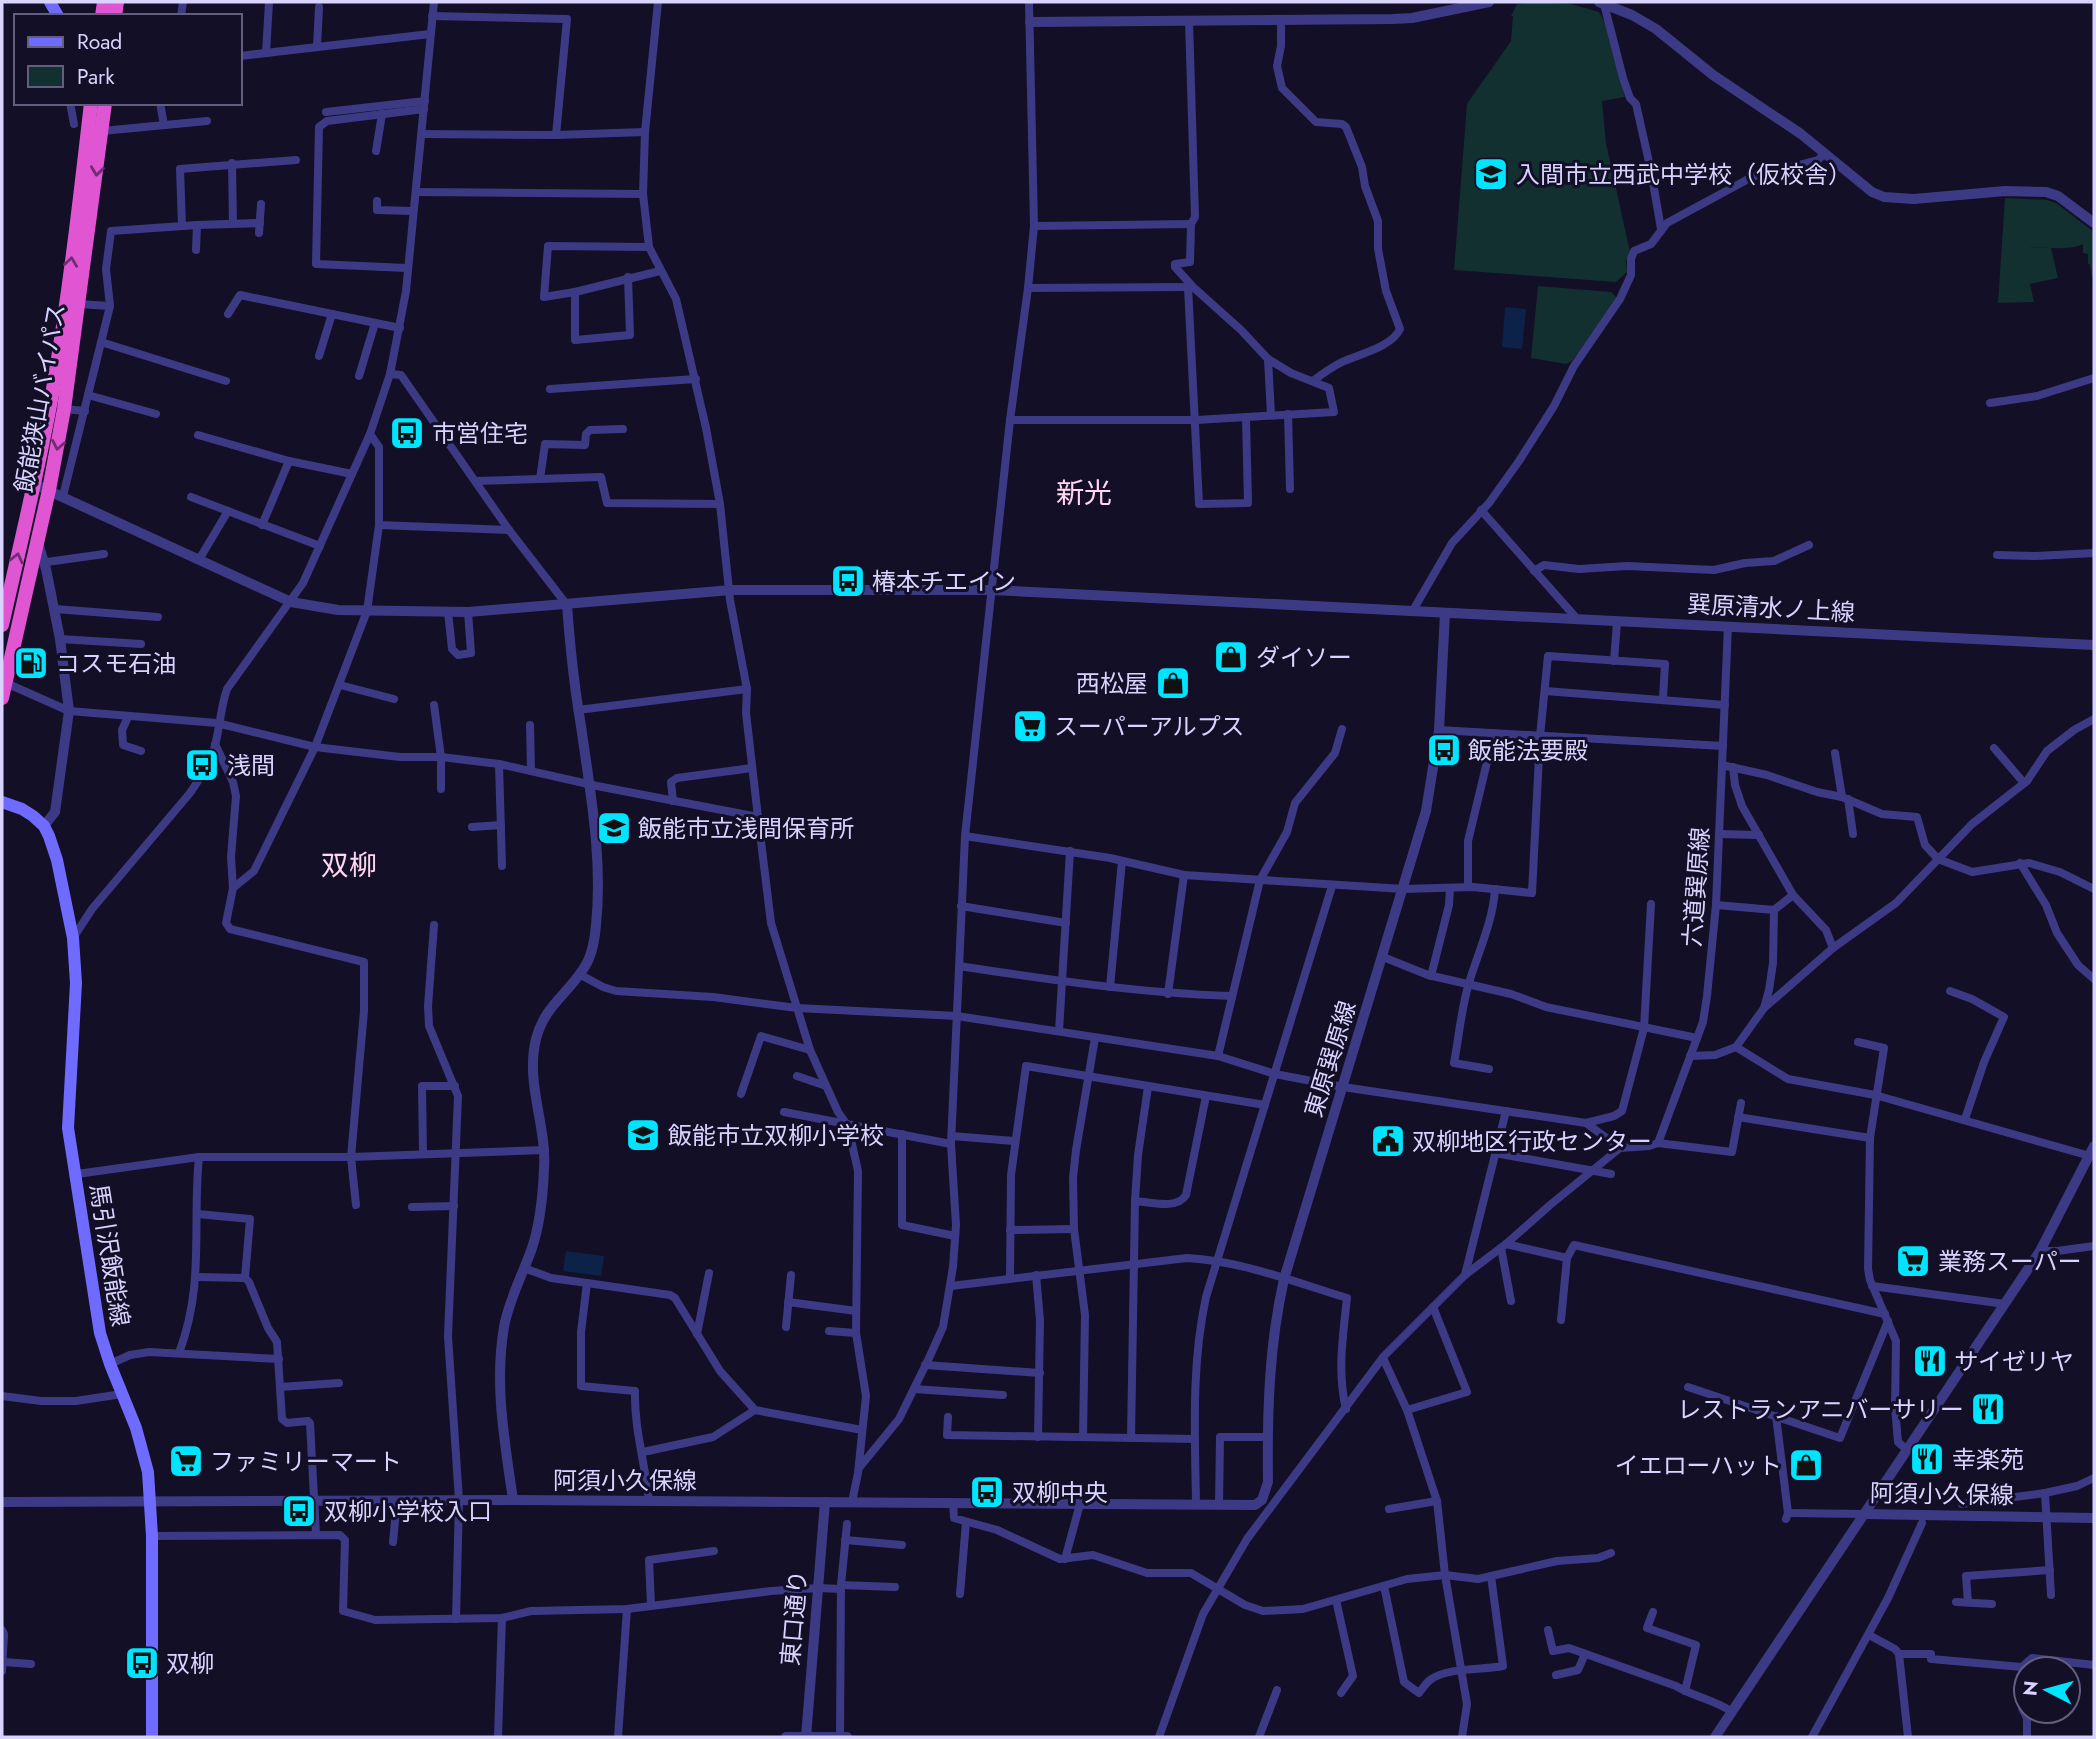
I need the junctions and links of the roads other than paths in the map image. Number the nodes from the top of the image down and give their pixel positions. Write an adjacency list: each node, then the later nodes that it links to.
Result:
1 (269, 2): 14 (street)
2 (434, 2): 8 (street)
3 (658, 2): 27 (street)
4 (1029, 2): 11 (street)
5 (1489, 2): 10 (street)
6 (1601, 3): 31 (street); 46 (street)
7 (319, 7): 13 (street)
8 (432, 16): 12 (street); 29 (street)
9 (1189, 20): 10 (street); 11 (street); 42 (street)
10 (1280, 20): 70 (street)
11 (1030, 22): 45 (street)
12 (430, 34): 13 (street); 20 (street)
13 (317, 47): 14 (street)
14 (266, 52): 15 (street)
15 (242, 56)
16 (69, 105): 24 (street)
17 (91, 105): 89 (highway, 飯能狭山バイパス, one-way to 17)
18 (105, 105): 26 (highway, 飯能狭山バイパス)
19 (160, 105): 25 (street)
20 (424, 105): 21 (street); 22 (street); 28 (street)
21 (326, 112)
22 (382, 114): 30 (street); 50 (street)
23 (207, 121): 25 (street)
24 (74, 124)
25 (164, 125): 26 (street)
26 (102, 131): 56 (highway, 飯能狭山バイパス, one-way to 56)
27 (645, 132): 29 (street); 35 (street)
28 (422, 134): 29 (street); 34 (street)
29 (556, 135)
30 (376, 151)
31 (1825, 153): 41 (street); 46 (street)
32 (296, 160): 33 (street)
33 (232, 163): 39 (street); 44 (street)
34 (416, 192): 35 (street); 38 (street)
35 (643, 194): 48 (street)
36 (377, 201): 38 (street)
37 (261, 204): 40 (street)
38 (414, 211): 50 (street)
39 (233, 223): 40 (street); 43 (street)
40 (260, 223): 47 (street)
41 (2094, 223)
42 (1191, 224): 45 (street); 53 (street)
43 (197, 225): 44 (street); 49 (street)
44 (182, 226): 57 (street)
45 (1034, 226): 54 (street)
46 (1661, 229): 95 (street)
47 (259, 233)
48 (649, 247): 51 (street); 55 (street)
49 (195, 250)
50 (407, 268): 61 (street)
51 (660, 271): 52 (street); 68 (street)
52 (628, 277): 55 (street); 55 (street)
53 (1191, 287): 54 (street); 64 (street); 81 (street)
54 (1028, 288): 80 (street)
55 (575, 292)
56 (79, 304): 57 (street); 74 (highway, 飯能狭山バイパス)
57 (110, 306): 62 (street)
58 (228, 314): 59 (street)
59 (332, 314): 60 (street); 63 (street)
60 (375, 323): 61 (street); 66 (street)
61 (400, 328): 65 (street)
62 (101, 342): 69 (street); 72 (street)
63 (319, 356)
64 (1268, 359): 70 (street); 78 (street)
65 (390, 374): 83 (street); 88 (street)
66 (359, 376)
67 (2094, 378): 73 (street)
68 (696, 379): 71 (street); 94 (street)
69 (226, 381)
70 (1313, 381): 77 (street)
71 (550, 389)
72 (88, 395): 75 (street); 76 (street)
73 (1990, 403)
74 (64, 409): 75 (street); 91 (highway, 飯能狭山バイパス, one-way to 91)
75 (85, 411): 92 (street)
76 (156, 414)
77 (1288, 414): 78 (street); 90 (street)
78 (1271, 415): 79 (street)
79 (1245, 418): 81 (street); 81 (street)
80 (1010, 420): 81 (street); 110 (street)
81 (1196, 420)
82 (623, 429): 87 (street)
83 (370, 434): 86 (street); 98 (street)
84 (198, 435): 85 (street)
85 (289, 461): 86 (street); 97 (street)
86 (352, 474): 102 (street)
87 (540, 479): 88 (street); 94 (street)
88 (476, 481): 99 (street)
89 (34, 484): 91 (street, 巽原清水ノ上線); 122 (highway, 飯能狭山バイパス, one-way to 89)
90 (1290, 489)
91 (49, 490): 92 (street, 巽原清水ノ上線); 100 (highway, 飯能狭山バイパス)
92 (63, 496): 106 (street, 巽原清水ノ上線)
93 (191, 497): 96 (street)
94 (720, 504): 109 (street)
95 (1481, 510): 108 (street); 117 (street)
96 (228, 511): 97 (street); 106 (street)
97 (262, 524): 102 (street)
98 (379, 525): 99 (street); 114 (street)
99 (509, 530): 112 (street)
100 (37, 540): 113 (street); 130 (highway, 飯能狭山バイパス)
101 (1809, 545): 108 (street)
102 (320, 546): 111 (street)
103 (2094, 553): 105 (street)
104 (104, 554): 107 (street)
105 (1997, 555)
106 (200, 558): 111 (street, 巽原清水ノ上線)
107 (47, 562)
108 (1534, 571): 120 (street)
109 (731, 590): 110 (street, 巽原清水ノ上線); 112 (street, 巽原清水ノ上線); 129 (street)
110 (992, 590): 117 (street, 巽原清水ノ上線); 171 (street)
111 (291, 602): 114 (street, 巽原清水ノ上線); 140 (street)
112 (566, 605): 116 (street, 巽原清水ノ上線); 136 (street)
113 (55, 609): 119 (street); 124 (street)
114 (367, 611): 115 (street, 巽原清水ノ上線); 128 (street)
115 (448, 612): 116 (street, 巽原清水ノ上線); 116 (street)
116 (467, 612)
117 (1412, 612): 118 (street, 巽原清水ノ上線)
118 (1445, 613): 120 (street, 巽原清水ノ上線); 143 (street, 東原巽原線)
119 (158, 617)
120 (1578, 620): 121 (street, 巽原清水ノ上線)
121 (1617, 622): 123 (street, 巽原清水ノ上線); 127 (street)
122 (2, 625)
123 (1728, 626): 126 (street, 巽原清水ノ上線); 135 (street, 六道巽原線)
124 (60, 639): 125 (street); 137 (street)
125 (141, 644)
126 (2094, 645)
127 (1615, 661): 131 (street); 132 (street)
128 (340, 685): 133 (street); 148 (street)
129 (747, 689): 136 (street); 156 (street)
130 (4, 691): 137 (street)
131 (1545, 691): 132 (street); 145 (street)
132 (1662, 698): 135 (street)
133 (394, 699)
134 (434, 705): 152 (street)
135 (1725, 705): 147 (street, 六道巽原線)
136 (578, 710): 159 (street)
137 (69, 711): 138 (street); 166 (street)
138 (128, 717): 140 (street); 150 (street)
139 (2094, 719): 158 (street)
140 (218, 723): 146 (street); 148 (street)
141 (530, 725): 157 (street)
142 (1342, 729): 178 (street)
143 (1439, 730): 144 (street); 183 (street, 東原巽原線)
144 (1494, 733): 145 (street); 180 (street)
145 (1540, 736): 147 (street); 184 (street)
146 (215, 744): 181 (street); 193 (street)
147 (1723, 746): 154 (street, 六道巽原線)
148 (315, 747): 152 (street); 181 (street)
149 (1994, 748): 158 (street)
150 (141, 751)
151 (1835, 753): 161 (street)
152 (441, 757): 153 (street); 160 (street)
153 (499, 764): 157 (street); 165 (street)
154 (1723, 765): 155 (street); 168 (street, 六道巽原線)
155 (1733, 767): 161 (street); 170 (street)
156 (752, 768): 162 (street); 164 (street)
157 (531, 770): 159 (street)
158 (2024, 783): 173 (street)
159 (590, 784): 162 (street); 197 (street)
160 (441, 789)
161 (1845, 798): 169 (street); 173 (street)
162 (673, 801): 164 (street)
163 (2, 802): 166 (main road)
164 (758, 817): 206 (street)
165 (501, 825): 167 (street); 176 (street)
166 (44, 826): 193 (main road, 馬引沢飯能線)
167 (472, 827)
168 (1719, 834): 170 (street); 188 (street, 六道巽原線)
169 (1853, 834)
170 (1759, 835): 186 (street)
171 (965, 836): 172 (street); 189 (street)
172 (1070, 852): 174 (street); 191 (street)
173 (1938, 859): 175 (street); 194 (street)
174 (1122, 861): 177 (street); 202 (street)
175 (2020, 863): 185 (street); 199 (street)
176 (502, 866)
177 (1184, 875): 178 (street); 204 (street)
178 (1260, 880): 179 (street); 205 (street)
179 (1332, 886): 183 (street); 219 (street)
180 (1468, 887): 182 (street); 184 (street)
181 (233, 888): 249 (street)
182 (1450, 888): 183 (street); 198 (street)
183 (1403, 889): 195 (street, 東原巽原線)
184 (1495, 889): 201 (street)
185 (2094, 889)
186 (1793, 895): 190 (street); 194 (street)
187 (1651, 904): 209 (street)
188 (1716, 905): 190 (street); 212 (street, 六道巽原線)
189 (961, 906): 191 (street); 196 (street)
190 (1774, 910): 207 (street)
191 (1066, 923): 200 (street)
192 (434, 925): 222 (street)
193 (73, 938): 251 (main road, 馬引沢飯能線)
194 (1833, 948): 207 (street)
195 (1383, 957): 198 (street); 225 (street, 東原巽原線)
196 (959, 965): 200 (street); 208 (street)
197 (579, 974): 206 (street); 243 (street)
198 (1431, 976): 201 (street)
199 (2094, 979)
200 (1063, 982): 202 (street); 210 (street)
201 (1468, 985): 209 (street); 218 (street)
202 (1110, 987): 204 (street)
203 (1950, 991): 234 (street)
204 (1168, 994): 205 (street)
205 (1232, 996): 216 (street)
206 (797, 1008): 208 (street); 215 (street)
207 (1764, 1008): 214 (street)
208 (957, 1016): 210 (street); 239 (street)
209 (1644, 1028): 212 (street); 235 (street)
210 (1059, 1031): 211 (street)
211 (1095, 1038): 216 (street); 221 (street)
212 (1697, 1038): 217 (street, 六道巽原線)
213 (1858, 1042): 227 (street)
214 (1736, 1046): 217 (street); 227 (street)
215 (810, 1050): 223 (street); 226 (street)
216 (1218, 1056): 219 (street)
217 (1690, 1056): 241 (street, 六道巽原線)
218 (1489, 1069)
219 (1275, 1074): 225 (street); 230 (street)
220 (797, 1076): 223 (street)
221 (1088, 1077): 224 (street); 240 (street); 258 (street)
222 (455, 1086): 244 (street); 245 (street)
223 (826, 1086): 236 (street)
224 (1148, 1087): 228 (street); 253 (street)
225 (1343, 1087): 231 (street); 276 (street, 東原巽原線)
226 (741, 1094)
227 (1875, 1095): 234 (street); 238 (street)
228 (1206, 1096): 230 (street); 253 (street)
229 (1741, 1103): 233 (street)
230 (1265, 1105): 265 (street)
231 (1506, 1111): 235 (street); 246 (street)
232 (784, 1112): 236 (street)
233 (1738, 1117): 238 (street); 241 (street)
234 (1965, 1119): 247 (street)
235 (1586, 1123): 242 (street)
236 (848, 1126): 237 (street); 284 (street)
237 (902, 1134): 239 (street); 260 (street)
238 (1870, 1138): 279 (street)
239 (952, 1140): 240 (street); 260 (street)
240 (1014, 1141): 259 (street)
241 (1658, 1143): 242 (street)
242 (1620, 1148): 250 (street)
243 (545, 1150): 244 (street); 267 (street)
244 (455, 1152): 245 (street); 255 (street)
245 (424, 1153): 249 (street)
246 (1495, 1153): 250 (street); 271 (street)
247 (2092, 1155): 263 (street)
248 (199, 1157): 249 (street); 251 (street); 257 (street)
249 (351, 1157): 254 (street)
250 (1594, 1170): 252 (street); 261 (street)
251 (77, 1174): 294 (main road, 馬引沢飯能線)
252 (1611, 1174)
253 (1135, 1201): 266 (street)
254 (356, 1205)
255 (454, 1206): 256 (street); 322 (street)
256 (412, 1207)
257 (198, 1214): 273 (street); 275 (street)
258 (1074, 1229): 259 (street); 268 (street)
259 (1010, 1230): 274 (street)
260 (955, 1236): 278 (street)
261 (1504, 1246): 264 (street); 271 (street); 280 (street)
262 (2094, 1246): 263 (street)
263 (2040, 1251): 282 (street)
264 (1567, 1258): 285 (street); 286 (street)
265 (1217, 1261): 266 (street); 276 (street); 314 (street)
266 (1133, 1263): 268 (street); 313 (street)
267 (524, 1268): 277 (street); 323 (street)
268 (1079, 1270): 270 (street); 311 (street)
269 (709, 1273): 290 (street)
270 (1035, 1275): 274 (street); 296 (street)
271 (1465, 1275): 283 (street)
272 (791, 1276): 281 (street)
273 (197, 1277): 275 (street); 291 (street)
274 (1010, 1277): 278 (street)
275 (245, 1278): 293 (street)
276 (1284, 1279): 304 (street); 312 (street, 東原巽原線)
277 (587, 1283): 290 (street); 316 (street)
278 (951, 1286): 295 (street)
279 (1872, 1286): 282 (street); 285 (street)
280 (1511, 1301)
281 (788, 1302): 284 (street); 287 (street)
282 (2005, 1304): 315 (street)
283 (1433, 1307): 292 (street); 306 (street)
284 (856, 1311): 289 (street)
285 (1887, 1318): 307 (street); 315 (street)
286 (1561, 1320)
287 (786, 1327)
288 (829, 1331): 289 (street)
289 (856, 1333): 309 (street)
290 (697, 1334): 305 (street)
291 (179, 1353): 293 (street); 294 (street)
292 (1383, 1358): 304 (street); 306 (street)
293 (279, 1359): 298 (street)
294 (110, 1364): 301 (main road, 馬引沢飯能線)
295 (925, 1365): 296 (street); 300 (street)
296 (1040, 1373): 310 (street)
297 (339, 1383): 298 (street)
298 (281, 1387): 320 (street)
299 (1688, 1387): 307 (street)
300 (914, 1389): 302 (street); 317 (street)
301 (122, 1394): 303 (street); 325 (main road, 馬引沢飯能線)
302 (1003, 1395)
303 (2, 1396)
304 (1346, 1409): 358 (street)
305 (755, 1410): 309 (street); 316 (street)
306 (1406, 1410): 326 (street)
307 (1776, 1416): 337 (street, 阿須小久保線)
308 (948, 1417): 310 (street)
309 (862, 1430): 317 (street)
310 (1038, 1437): 311 (street)
311 (1083, 1437): 313 (street)
312 (1268, 1437): 334 (street); 335 (street, 東原巽原線)
313 (1131, 1438): 314 (street)
314 (1195, 1439): 333 (street)
315 (1908, 1450): 337 (street)
316 (643, 1452): 324 (street)
317 (859, 1468): 329 (street)
318 (2094, 1478): 319 (street)
319 (2045, 1493): 332 (street); 338 (street)
320 (314, 1500): 321 (street, 阿須小久保線); 325 (street, 阿須小久保線); 343 (street)
321 (397, 1500): 322 (street, 阿須小久保線); 346 (street)
322 (459, 1500): 323 (street, 阿須小久保線); 369 (street)
323 (513, 1500): 324 (street, 阿須小久保線)
324 (649, 1500): 328 (street, 阿須小久保線)
325 (151, 1501): 327 (street, 阿須小久保線); 344 (main road, 馬引沢飯能線)
326 (1437, 1501): 336 (street); 352 (street)
327 (2, 1502)
328 (825, 1502): 329 (street, 阿須小久保線); 357 (street, 東口通り)
329 (852, 1502): 330 (street, 阿須小久保線)
330 (953, 1503): 331 (street, 阿須小久保線); 340 (street)
331 (1080, 1504): 333 (street, 阿須小久保線); 350 (street)
332 (1962, 1504)
333 (1196, 1505): 334 (street, 阿須小久保線)
334 (1220, 1505): 335 (street, 阿須小久保線)
335 (1247, 1506)
336 (1389, 1509)
337 (1865, 1514): 338 (street, 阿須小久保線); 383 (street)
338 (2047, 1517): 339 (street, 阿須小久保線); 351 (street)
339 (2094, 1518)
340 (966, 1522): 350 (street); 359 (street)
341 (1922, 1523): 372 (street)
342 (847, 1524): 345 (street)
343 (316, 1534): 344 (street); 369 (street)
344 (152, 1536): 384 (main road, 馬引沢飯能線)
345 (845, 1539): 347 (street); 355 (street)
346 (393, 1542)
347 (902, 1545)
348 (713, 1551): 365 (street)
349 (1611, 1553): 353 (street)
350 (1065, 1559): 358 (street)
351 (2050, 1570): 360 (street); 363 (street)
352 (1445, 1575): 353 (street); 354 (street); 378 (street)
353 (1491, 1576): 378 (street)
354 (1384, 1586): 361 (street); 378 (street)
355 (841, 1587): 356 (street); 357 (street); 389 (street)
356 (895, 1587)
357 (818, 1588): 365 (street); 388 (street, 東口通り)
358 (1219, 1590): 361 (street); 391 (street)
359 (960, 1594)
360 (2051, 1595)
361 (1336, 1600): 382 (street)
362 (1956, 1602): 363 (street)
363 (1968, 1602): 364 (street)
364 (1992, 1604)
365 (651, 1605): 366 (street)
366 (627, 1609): 368 (street); 386 (street)
367 (1653, 1612): 381 (street)
368 (502, 1618): 369 (street); 385 (street)
369 (456, 1619)
370 (2, 1630): 376 (street)
371 (1548, 1630): 373 (street)
372 (1869, 1635): 374 (street); 395 (street)
373 (1585, 1654): 379 (street); 381 (street)
374 (1899, 1654): 377 (street); 396 (street)
375 (31, 1664): 376 (street)
376 (2, 1666)
377 (2012, 1666)
378 (1462, 1670): 393 (street)
379 (1556, 1675)
380 (1277, 1690): 392 (street)
381 (1685, 1691): 383 (street)
382 (1341, 1693)
383 (1732, 1712): 394 (street)
384 (152, 1737)
385 (498, 1737)
386 (618, 1737)
387 (786, 1737): 388 (street)
388 (806, 1737): 389 (street)
389 (840, 1737): 390 (street)
390 (847, 1737)
391 (1159, 1737)
392 (1259, 1737)
393 (1462, 1737)
394 (1715, 1737)
395 (1812, 1737)
396 (1908, 1737)

